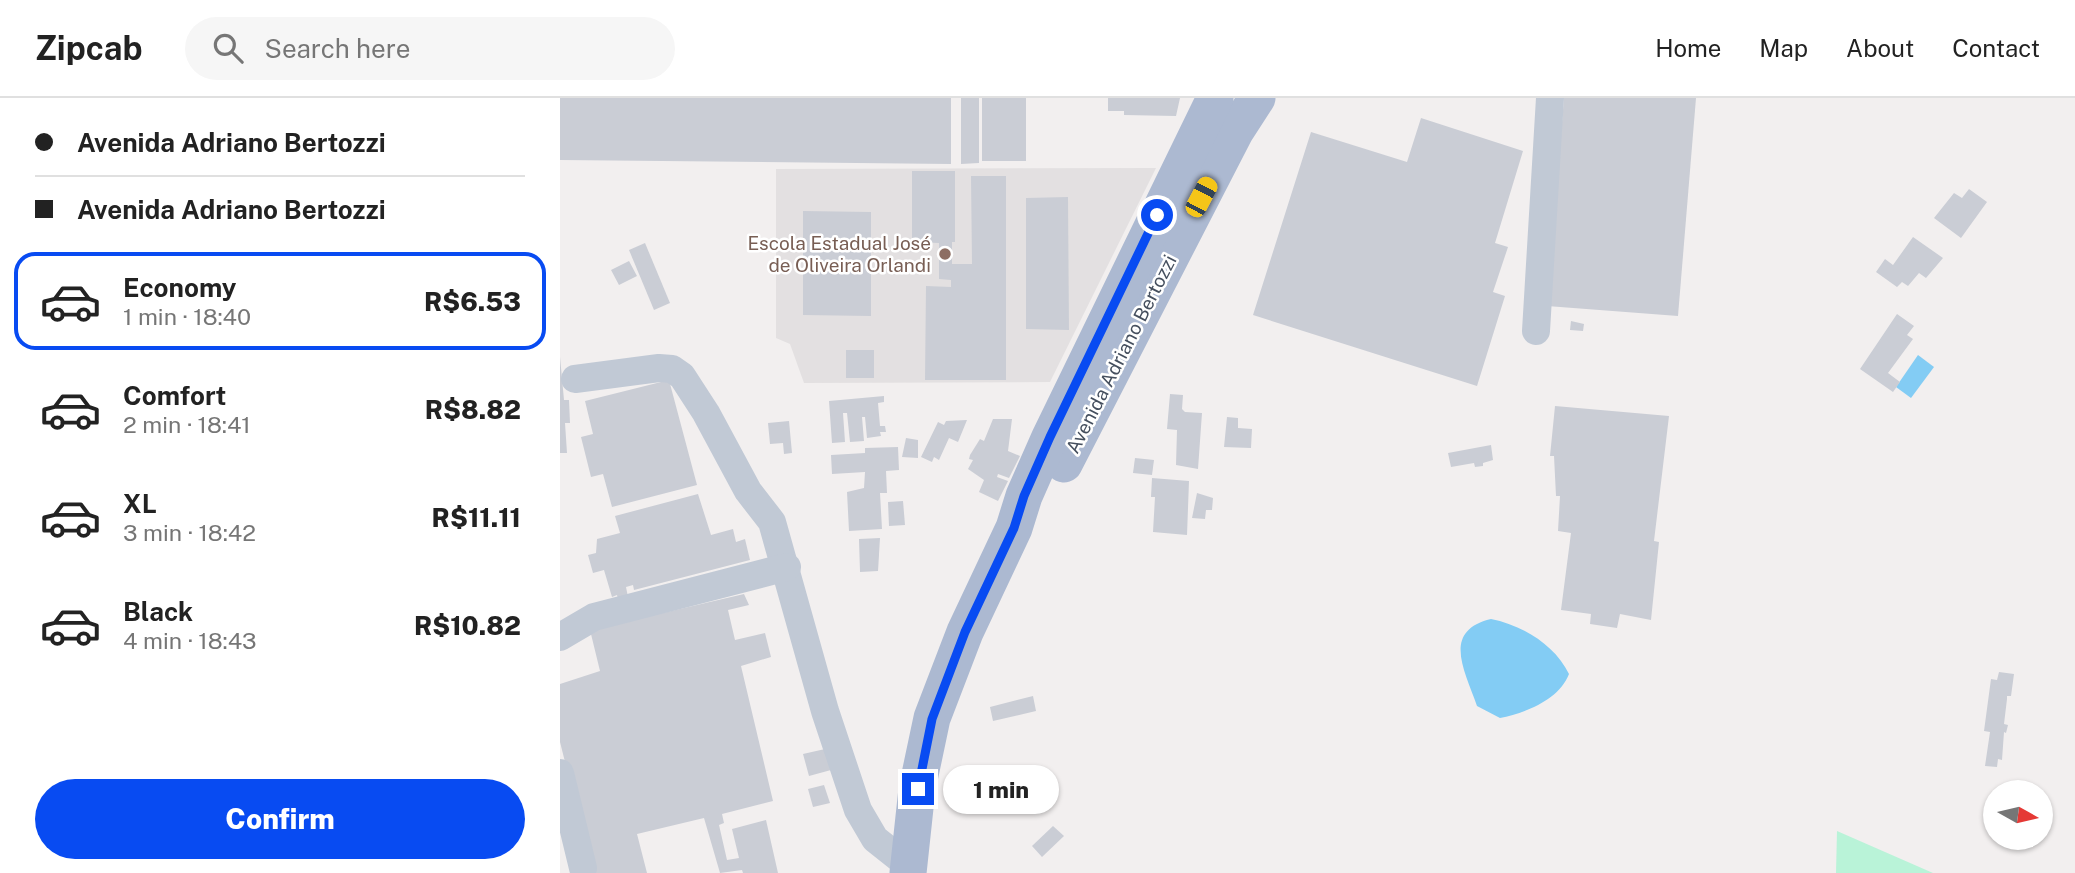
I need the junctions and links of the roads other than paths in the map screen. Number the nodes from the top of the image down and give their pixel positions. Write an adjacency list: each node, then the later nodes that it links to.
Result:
1 (1215, 98): 6 (main road, Avenida Adriano Bertozzi)
2 (1257, 98): 6 (main road, Avenida Adriano Bertozzi)
3 (1550, 98): 4 (lane)
4 (1536, 331)
5 (575, 379): 7 (lane)
6 (1014, 528): 11 (main road, Avenida Adriano Bertozzi)
7 (787, 567): 8 (lane); 11 (lane)
8 (560, 637)
9 (560, 773): 10 (lane)
10 (583, 868)
11 (908, 870)

